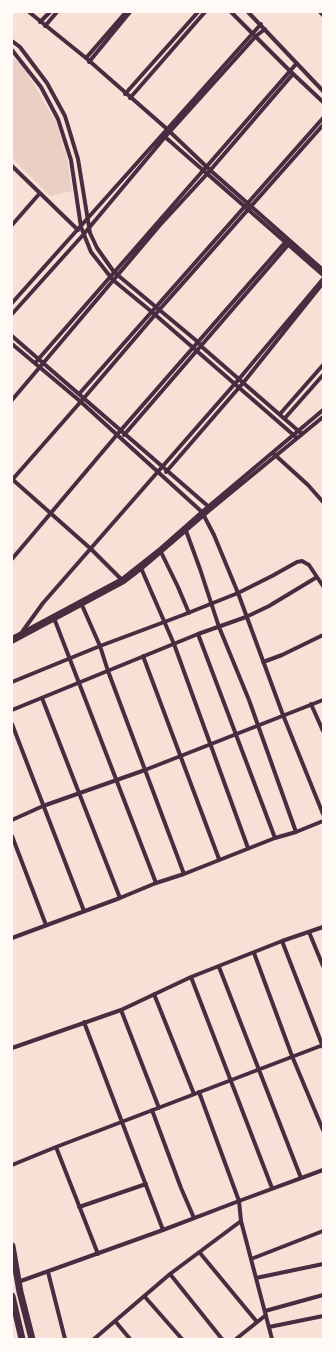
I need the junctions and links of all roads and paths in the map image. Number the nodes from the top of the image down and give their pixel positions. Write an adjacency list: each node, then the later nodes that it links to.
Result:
1 (29, 12): 12 (street)
2 (50, 12): 12 (street)
3 (57, 12): 14 (street)
4 (126, 12): 19 (street)
5 (130, 12): 20 (street)
6 (198, 12): 27 (street)
7 (205, 12): 28 (street)
8 (231, 12): 16 (street)
9 (248, 12): 13 (street)
10 (320, 12): 11 (street)
11 (323, 15)
12 (40, 22): 14 (street)
13 (261, 24): 15 (street); 16 (street)
14 (45, 26): 19 (street)
15 (265, 29): 16 (street); 21 (street)
16 (254, 35): 22 (street); 32 (street)
17 (12, 41): 39 (street)
18 (12, 50): 42 (street)
19 (86, 58): 20 (street)
20 (89, 62): 27 (street)
21 (297, 62): 22 (street); 25 (street)
22 (289, 70): 23 (street); 35 (street)
23 (293, 74): 29 (street); 36 (street)
24 (323, 82): 25 (street)
25 (318, 86): 26 (street)
26 (323, 91)
27 (125, 94): 28 (street)
28 (130, 98): 32 (street)
29 (323, 102)
30 (323, 118): 38 (street)
31 (323, 125): 38 (street)
32 (168, 131): 33 (street); 35 (street)
33 (163, 136): 35 (street); 39 (street); 41 (street)
34 (12, 166): 37 (street)
35 (204, 168): 36 (street); 46 (street)
36 (208, 172): 38 (street); 47 (street)
37 (40, 193): 40 (street); 42 (street)
38 (248, 207): 44 (street); 54 (street)
39 (88, 218): 41 (street); 42 (street)
40 (12, 224)
41 (89, 227): 43 (street); 46 (street)
42 (79, 228): 43 (street); 53 (street)
43 (83, 235): 49 (street); 55 (street)
44 (287, 242): 45 (street); 48 (street); 58 (street); 60 (street)
45 (323, 270)
46 (114, 272): 47 (street); 49 (street)
47 (118, 275): 51 (street); 54 (street)
48 (323, 276)
49 (110, 277): 51 (street); 63 (street)
50 (323, 279): 69 (street)
51 (113, 280): 56 (street); 64 (street)
52 (323, 283): 70 (street)
53 (12, 303)
54 (158, 308): 56 (street); 58 (street)
55 (12, 314)
56 (153, 314): 61 (street); 73 (street); 75 (street)
57 (12, 336): 63 (street)
58 (198, 342): 60 (street); 61 (street)
59 (12, 344): 65 (street)
60 (202, 347): 62 (street); 69 (street)
61 (193, 348): 62 (street); 80 (street)
62 (197, 352): 71 (street); 82 (street)
63 (39, 359): 64 (street); 65 (street)
64 (43, 362): 67 (street); 73 (street)
65 (35, 363): 67 (street)
66 (323, 365): 77 (street)
67 (40, 367): 74 (street); 75 (street)
68 (323, 375): 79 (street)
69 (238, 379): 70 (street); 71 (street)
70 (243, 383): 72 (street); 77 (street)
71 (234, 384): 72 (street); 89 (street)
72 (238, 388): 85 (street); 90 (street)
73 (79, 394): 75 (street)
74 (12, 400)
75 (82, 400): 80 (street); 84 (street); 93 (street)
76 (323, 410): 81 (street)
77 (280, 414): 79 (street)
78 (323, 417): 83 (street)
79 (285, 418): 81 (street)
80 (121, 430): 82 (street); 84 (street)
81 (298, 430): 83 (street); 85 (street)
82 (125, 434): 87 (street); 89 (street)
83 (302, 434): 86 (street)
84 (117, 435): 87 (street); 97 (street)
85 (293, 435): 86 (street); 88 (street)
86 (297, 438): 88 (street)
87 (121, 439): 91 (street)
88 (274, 454): 94 (street); 95 (street)
89 (162, 466): 90 (street); 91 (street)
90 (167, 470): 92 (street); 95 (street)
91 (157, 471): 92 (street); 99 (street)
92 (162, 476): 96 (street)
93 (12, 480): 97 (street)
94 (323, 502)
95 (210, 508): 96 (street)
96 (203, 513): 98 (street); 106 (street)
97 (51, 514): 99 (street); 101 (street)
98 (185, 529): 100 (street); 108 (street)
99 (90, 549): 104 (street); 114 (street)
100 (160, 551): 102 (street); 109 (street)
101 (12, 559)
102 (140, 567): 104 (street); 112 (street)
103 (317, 577): 105 (street); 106 (street); 111 (street)
104 (123, 580): 107 (street)
105 (323, 586)
106 (238, 593): 108 (street); 111 (street)
107 (81, 603): 110 (street); 120 (street)
108 (212, 604): 109 (street); 113 (street)
109 (189, 613): 112 (street)
110 (54, 617): 114 (street); 118 (street); 122 (street)
111 (246, 617): 113 (street); 123 (street)
112 (164, 622): 119 (street); 120 (street)
113 (219, 627): 115 (street); 133 (street)
114 (22, 632): 117 (street)
115 (198, 634): 119 (street); 135 (street)
116 (323, 635): 123 (street)
117 (12, 638)
118 (12, 642)
119 (174, 644): 121 (street); 136 (street)
120 (100, 646): 122 (street); 124 (street)
121 (143, 656): 124 (street); 137 (street)
122 (70, 658): 125 (street); 126 (street)
123 (263, 662): 131 (street)
124 (108, 671): 126 (street); 138 (street)
125 (12, 682)
126 (79, 682): 127 (street); 139 (street)
127 (42, 698): 130 (street); 140 (street)
128 (323, 700): 129 (street)
129 (311, 704): 131 (street); 134 (street)
130 (12, 710)
131 (283, 715): 133 (street); 142 (street)
132 (12, 724): 141 (street)
133 (258, 726): 135 (street); 145 (street)
134 (323, 731)
135 (236, 734): 136 (street); 147 (street)
136 (210, 744): 137 (street); 148 (street)
137 (181, 756): 138 (street); 149 (street)
138 (145, 770): 139 (street); 150 (street)
139 (116, 780): 140 (street); 151 (street)
140 (80, 794): 141 (street); 152 (street)
141 (43, 806): 143 (street); 153 (street)
142 (323, 814)
143 (12, 820)
144 (323, 821): 145 (street)
145 (296, 832): 147 (street)
146 (12, 836): 154 (street)
147 (275, 838): 148 (street)
148 (248, 848): 149 (street)
149 (219, 860): 150 (street)
150 (184, 874): 151 (street)
151 (156, 883): 152 (street)
152 (120, 898): 153 (street)
153 (84, 911): 154 (street)
154 (46, 925): 157 (street)
155 (323, 927): 156 (street)
156 (309, 932): 158 (street); 160 (street)
157 (12, 938)
158 (282, 941): 159 (street); 166 (street)
159 (254, 953): 161 (street); 168 (street)
160 (323, 966)
161 (219, 967): 162 (street); 169 (street)
162 (191, 977): 163 (street); 170 (street)
163 (154, 994): 164 (street); 172 (street)
164 (121, 1010): 165 (street); 173 (street)
165 (84, 1022): 167 (street); 175 (street)
166 (323, 1046): 168 (street)
167 (12, 1048)
168 (292, 1056): 169 (street); 176 (street)
169 (258, 1069): 170 (street); 180 (street)
170 (230, 1080): 171 (street); 182 (street)
171 (199, 1092): 172 (street); 183 (street)
172 (194, 1094): 173 (street)
173 (159, 1108): 174 (street)
174 (152, 1110): 175 (street); 185 (street)
175 (123, 1121): 177 (street); 181 (street)
176 (323, 1130)
177 (56, 1146): 178 (street); 184 (street)
178 (12, 1165)
179 (323, 1170): 180 (street)
180 (301, 1178): 182 (street)
181 (146, 1184): 184 (street); 187 (street)
182 (272, 1188): 183 (street)
183 (239, 1200): 185 (street); 186 (street)
184 (79, 1208): 191 (street)
185 (194, 1218): 187 (street)
186 (241, 1221): 190 (street); 192 (street)
187 (163, 1230): 191 (street)
188 (323, 1230): 192 (street)
189 (12, 1246): 197 (main road)
190 (200, 1253): 195 (street); 205 (street)
191 (98, 1254): 194 (street)
192 (251, 1259): 196 (street)
193 (323, 1264): 196 (street)
194 (48, 1272): 197 (street); 209 (street)
195 (170, 1274): 201 (street); 213 (street)
196 (256, 1278): 202 (street)
197 (18, 1282): 198 (main road)
198 (20, 1292): 200 (street); 208 (main road)
199 (323, 1295): 202 (street)
200 (12, 1296): 207 (main road)
201 (145, 1297): 204 (street); 212 (street)
202 (266, 1313): 205 (street); 206 (street)
203 (323, 1316): 206 (street)
204 (115, 1320): 210 (street); 211 (street)
205 (257, 1322): 214 (street)
206 (269, 1327): 215 (street)
207 (22, 1339)
208 (32, 1339)
209 (65, 1339)
210 (95, 1339)
211 (130, 1339)
212 (182, 1339)
213 (222, 1339)
214 (236, 1339)
215 (272, 1339)

